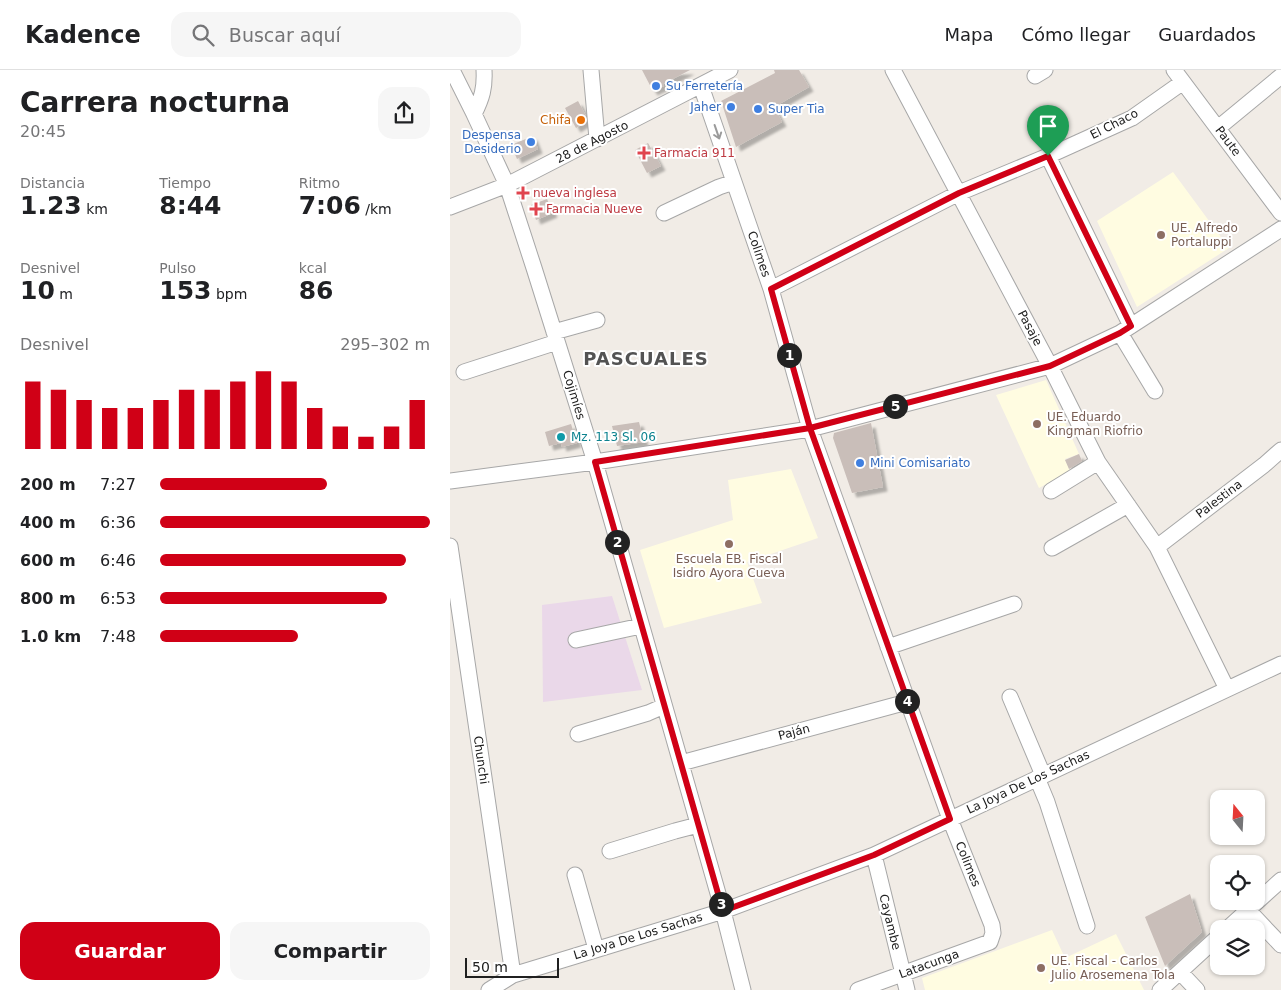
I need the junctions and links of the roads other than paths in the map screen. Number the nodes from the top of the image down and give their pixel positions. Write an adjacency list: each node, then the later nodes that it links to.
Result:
1 (452, 70): 9 (street, Cojimíes)
2 (484, 70): 9 (street)
3 (591, 70): 11 (street)
4 (730, 70): 8 (street, 28 de Agosto)
5 (893, 70): 15 (street, Pasaje)
6 (1178, 76): 10 (street, Paute); 12 (street, El Chaco)
7 (1281, 76): 10 (street)
8 (701, 86): 11 (street, 28 de Agosto); 13 (street, Colimes, one-way to 13)
9 (474, 114): 14 (street, Cojimíes)
10 (1218, 128): 18 (street, Paute)
11 (597, 140): 14 (street, 28 de Agosto)
12 (1048, 156): 15 (street, El Chaco); 22 (street)
13 (734, 182): 17 (street); 20 (street, Colimes)
14 (507, 185): 16 (street, 28 de Agosto); 23 (street, Cojimíes)
15 (959, 193): 20 (street, El Chaco); 24 (street, Pasaje)
16 (450, 207)
17 (664, 213)
18 (1281, 213)
19 (1281, 230): 22 (street)
20 (771, 289): 27 (street, Colimes)
21 (598, 320): 23 (street)
22 (1125, 329): 24 (street); 26 (street)
23 (555, 337): 25 (street); 29 (street, Cojimíes)
24 (1050, 366): 27 (street); 30 (street, Pasaje)
25 (464, 372)
26 (1156, 390)
27 (810, 428): 29 (street); 40 (street, Colimes)
28 (1281, 450): 35 (street, Palestina)
29 (595, 462): 31 (street); 38 (street, Cojimíes)
30 (1098, 462): 32 (street); 33 (street, Pasaje)
31 (450, 480)
32 (1051, 491)
33 (1128, 505): 35 (street, Pasaje); 36 (street)
34 (450, 546): 66 (street, Chunchi)
35 (1156, 546): 42 (street, Pasaje)
36 (1052, 548)
37 (1014, 604): 40 (street)
38 (641, 626): 39 (street); 45 (street, Cojimíes)
39 (576, 640)
40 (888, 647): 44 (street, Colimes)
41 (1281, 664): 42 (street, La Joya De Los Sachas)
42 (1227, 689): 48 (street, La Joya De Los Sachas)
43 (1010, 696): 48 (street)
44 (907, 702): 47 (street, Paján); 49 (street, Colimes)
45 (664, 706): 46 (street); 47 (street, Cojimíes)
46 (578, 734)
47 (680, 763): 50 (street, Cojimíes)
48 (1040, 777): 49 (street, La Joya De Los Sachas); 59 (street)
49 (950, 819): 52 (street, La Joya De Los Sachas); 60 (street, Colimes)
50 (698, 825): 51 (street); 57 (street, Cojimíes)
51 (610, 852)
52 (874, 855): 57 (street, La Joya De Los Sachas); 65 (street, Cayambe)
53 (576, 875): 63 (street)
54 (1281, 880): 55 (street)
55 (1265, 895)
56 (1248, 910): 58 (street); 62 (street)
57 (723, 911): 63 (street, La Joya De Los Sachas); 68 (street, Cojimíes)
58 (1237, 920)
59 (1087, 926)
60 (993, 933): 65 (street, Latacunga)
61 (1210, 944): 64 (street)
62 (1281, 945)
63 (596, 949): 66 (street, La Joya De Los Sachas)
64 (1180, 972): 71 (street); 72 (street)
65 (903, 974): 69 (street, Latacunga); 70 (street, Cayambe)
66 (513, 975): 67 (street, La Joya De Los Sachas)
67 (489, 990)
68 (743, 990)
69 (858, 990)
70 (907, 990)
71 (1160, 990)
72 (1197, 990)

